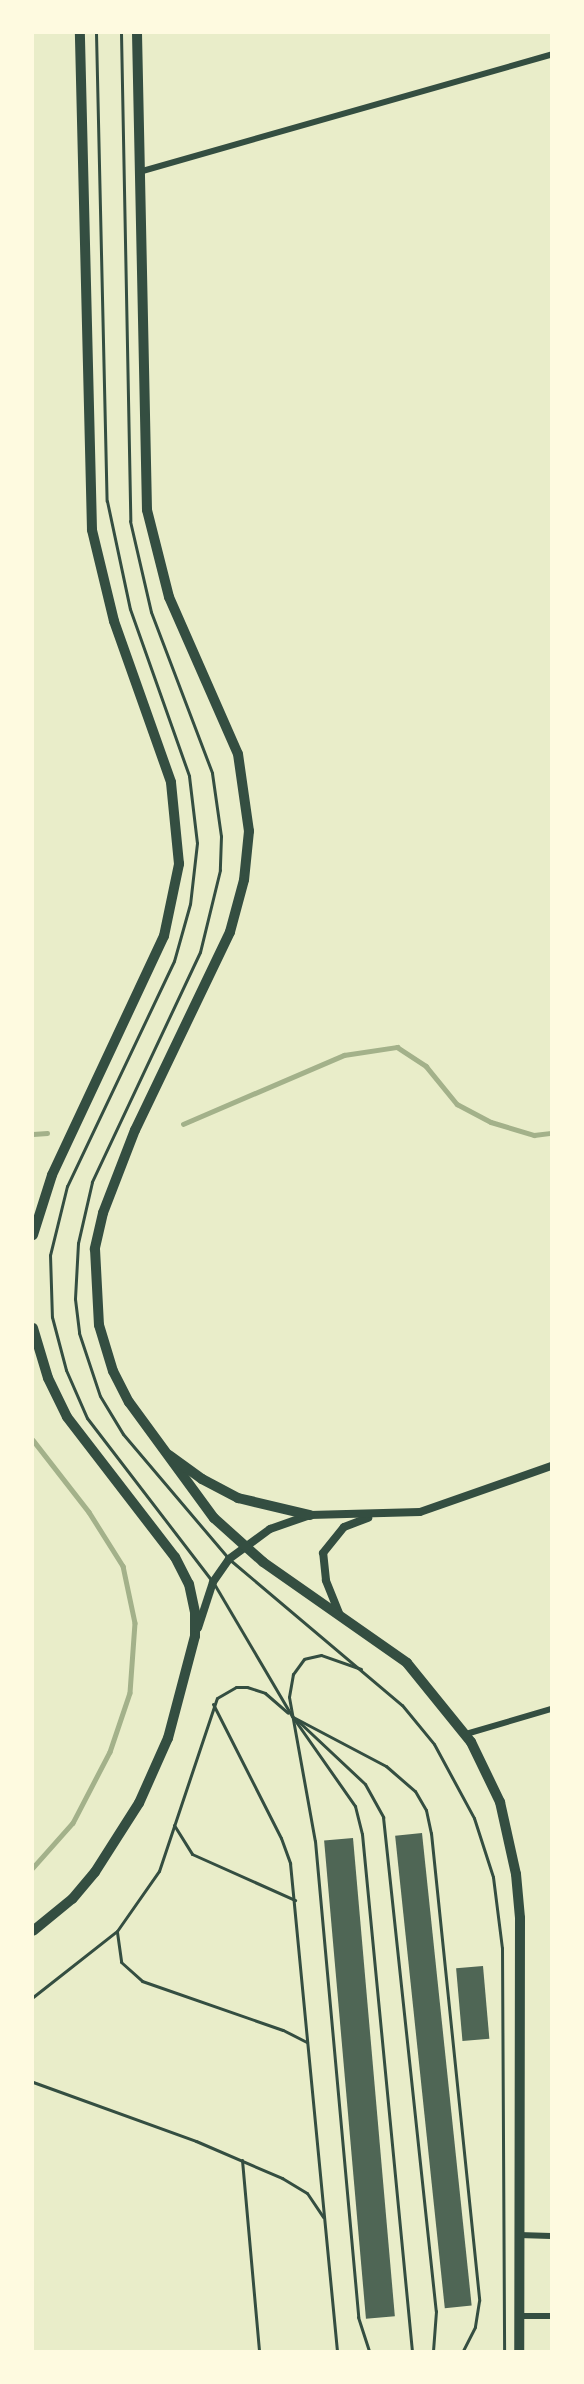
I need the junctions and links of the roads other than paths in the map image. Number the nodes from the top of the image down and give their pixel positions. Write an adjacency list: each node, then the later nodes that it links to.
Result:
1 (80, 33): 7 (main road)
2 (96, 33): 15 (lane)
3 (121, 33): 14 (lane)
4 (137, 33): 6 (main road)
5 (551, 55): 6 (street)
6 (138, 172): 9 (main road)
7 (33, 1235)
8 (33, 1328): 17 (main road)
9 (161, 1450): 11 (main road); 13 (main road)
10 (551, 1466): 12 (street)
11 (310, 1515): 12 (street); 13 (street)
12 (380, 1515): 16 (street)
13 (243, 1546): 14 (street); 16 (main road)
14 (229, 1559): 15 (street); 18 (lane)
15 (213, 1582): 17 (street); 21 (lane)
16 (339, 1613): 22 (main road)
17 (195, 1636): 25 (main road)
18 (366, 1671): 21 (lane); 42 (lane)
19 (213, 1704): 21 (lane); 23 (lane); 24 (lane)
20 (551, 1709): 22 (street)
21 (291, 1716): 38 (lane); 39 (lane); 40 (lane); 41 (lane)
22 (466, 1734): 32 (main road)
23 (174, 1825): 24 (lane); 26 (lane)
24 (295, 1900): 28 (lane)
25 (33, 1930)
26 (117, 1931): 27 (lane); 28 (lane)
27 (33, 1996)
28 (307, 2043): 31 (lane)
29 (33, 2082): 30 (lane)
30 (242, 2160): 31 (lane); 36 (lane)
31 (324, 2218): 37 (lane)
32 (519, 2235): 33 (street); 34 (main road)
33 (551, 2236)
34 (518, 2316): 35 (street); 43 (main road)
35 (551, 2316)
36 (259, 2351)
37 (337, 2351)
38 (369, 2351)
39 (412, 2351)
40 (434, 2351)
41 (463, 2351)
42 (504, 2351)
43 (519, 2351)

